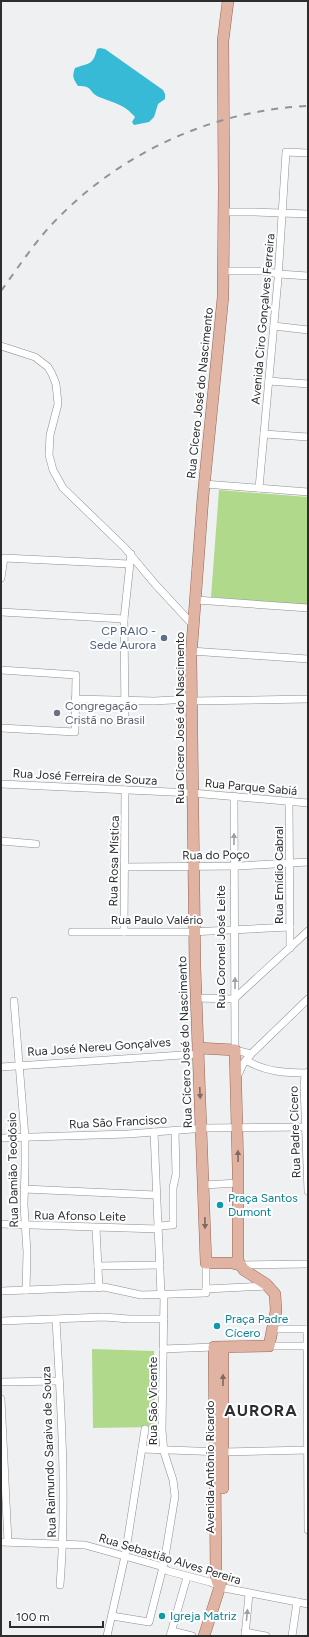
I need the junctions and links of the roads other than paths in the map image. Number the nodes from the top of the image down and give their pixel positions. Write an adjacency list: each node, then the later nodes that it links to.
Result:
1 (228, 1): 3 (main road, Rua Cícero José do Nascimento)
2 (308, 153): 4 (street, Avenida Ciro Gonçalves Ferreira)
3 (224, 212): 4 (street); 6 (main road, Rua Cícero José do Nascimento)
4 (282, 213): 5 (street); 7 (street, Avenida Ciro Gonçalves Ferreira)
5 (308, 214)
6 (223, 271): 7 (street); 16 (main road, Rua Cícero José do Nascimento)
7 (279, 274): 8 (street); 9 (street, Avenida Ciro Gonçalves Ferreira)
8 (308, 276)
9 (274, 326): 10 (street); 12 (street, Avenida Ciro Gonçalves Ferreira)
10 (308, 330)
11 (1, 346): 19 (street)
12 (269, 381): 13 (street); 14 (street, Avenida Ciro Gonçalves Ferreira)
13 (308, 384)
14 (264, 434): 15 (street); 17 (street, Avenida Ciro Gonçalves Ferreira)
15 (308, 437)
16 (204, 484): 17 (street); 22 (main road, Rua Cícero José do Nascimento)
17 (259, 488): 18 (street)
18 (308, 492)
19 (131, 554): 20 (street); 26 (street)
20 (129, 564): 21 (street); 25 (street)
21 (1, 578)
22 (196, 600): 23 (street); 26 (main road, Rua Cícero José do Nascimento)
23 (308, 608)
24 (1, 612): 25 (street)
25 (124, 619): 32 (street)
26 (193, 625): 27 (main road, Rua Cícero José do Nascimento)
27 (191, 650): 28 (street); 33 (main road, Rua Cícero José do Nascimento)
28 (308, 659)
29 (1, 670): 30 (street)
30 (76, 699): 32 (street); 35 (street)
31 (308, 699): 33 (street)
32 (125, 700): 33 (street); 34 (street)
33 (191, 700): 38 (main road, Rua Cícero José do Nascimento)
34 (125, 717)
35 (1, 728)
36 (1, 784): 37 (street, Rua José Ferreira de Souza)
37 (125, 790): 38 (street, Rua José Ferreira de Souza); 48 (street, Rua Rosa Mística)
38 (192, 793): 39 (street, Rua Parque Sabiá); 46 (main road, Rua Cícero José do Nascimento)
39 (234, 796): 40 (street, Rua Parque Sabiá); 47 (street, Rua Coronel José Leite, one-way to 39)
40 (289, 801): 41 (street, Rua Parque Sabiá); 45 (street, Rua Emídio Cabral)
41 (308, 803)
42 (1, 841): 43 (street)
43 (36, 844)
44 (308, 862): 45 (street, Rua do Poço)
45 (290, 863): 47 (street, Rua do Poço); 49 (street, Rua Emídio Cabral)
46 (193, 866): 47 (street, Rua do Poço); 48 (street, Rua do Poço); 54 (main road, Rua Cícero José do Nascimento)
47 (234, 866): 50 (street, Rua Coronel José Leite)
48 (125, 867): 53 (street, Rua Rosa Mística)
49 (290, 927): 50 (street, Rua Paulo Valério); 55 (street, Rua Emídio Cabral)
50 (235, 930): 54 (street, Rua Paulo Valério); 57 (street, Rua Coronel José Leite, one-way to 50)
51 (308, 931): 55 (street)
52 (72, 932): 53 (street, Rua Paulo Valério)
53 (124, 932): 54 (street, Rua Paulo Valério)
54 (194, 932): 56 (main road, Rua Cícero José do Nascimento)
55 (290, 948): 57 (street)
56 (196, 998): 57 (street); 61 (main road, Rua Cícero José do Nascimento)
57 (234, 999): 60 (street, Rua Coronel José Leite)
58 (308, 1000): 62 (street)
59 (14, 1001): 64 (street, Rua Damião Teodósio)
60 (235, 1050): 61 (main road, Rua José Nereu Gonçalves); 62 (street, Rua José Nereu Gonçalves); 66 (main road, Rua Coronel José Leite)
61 (198, 1051): 64 (street, Rua José Nereu Gonçalves); 69 (main road, Rua Cícero José do Nascimento, one-way to 69)
62 (248, 1057): 65 (street, Rua José Nereu Gonçalves); 66 (street, Rua Coronel José Leite)
63 (1, 1066): 64 (street, Rua José Nereu Gonçalves)
64 (19, 1066): 73 (street, Rua Damião Teodósio)
65 (308, 1072): 67 (street, Rua Padre Cícero)
66 (236, 1098): 68 (main road, Rua Coronel José Leite)
67 (307, 1127): 68 (street, Rua São Francisco); 77 (street, Rua Padre Cícero)
68 (237, 1128): 69 (street, Rua São Francisco); 74 (main road, Rua Coronel José Leite, one-way to 68)
69 (201, 1129): 70 (street, Rua São Francisco); 75 (main road, Rua Cícero José do Nascimento)
70 (175, 1131): 71 (street, Rua São Francisco); 81 (street, Rua Afonso Leite)
71 (154, 1132): 73 (street, Rua São Francisco); 78 (street, Rua São Vicente)
72 (1, 1138): 73 (street, Rua São Francisco)
73 (25, 1138): 76 (street, Rua Damião Teodósio)
74 (238, 1183): 75 (street); 86 (main road, Rua Coronel José Leite)
75 (204, 1185): 83 (main road, Rua Cícero José do Nascimento, one-way to 83)
76 (24, 1189): 78 (street); 80 (street, Rua Damião Teodósio)
77 (308, 1191)
78 (156, 1194): 81 (street, Rua São Vicente)
79 (1, 1224): 80 (street, Rua Afonso Leite)
80 (25, 1226): 82 (street, Rua Afonso Leite); 90 (street, Rua Damião Teodósio)
81 (158, 1227): 82 (street, Rua Afonso Leite); 85 (street, Rua São Vicente)
82 (96, 1228): 87 (street)
83 (206, 1263): 86 (main road); 92 (street, Rua Cícero José do Nascimento)
84 (308, 1264): 86 (street)
85 (160, 1265): 87 (street); 93 (street, Rua São Vicente)
86 (240, 1265): 88 (main road)
87 (98, 1266): 89 (street)
88 (267, 1286): 92 (street); 97 (main road)
89 (99, 1288): 90 (street); 93 (street)
90 (26, 1290): 91 (street)
91 (1, 1291)
92 (206, 1291): 93 (street)
93 (163, 1294): 94 (street, Rua São Vicente)
94 (164, 1319): 95 (street); 102 (street, Rua São Vicente)
95 (56, 1320): 96 (street); 103 (street, Rua Raimundo Saraiva de Souza)
96 (1, 1321)
97 (272, 1329): 98 (street); 99 (main road)
98 (308, 1329): 100 (street)
99 (269, 1346): 100 (street); 101 (main road)
100 (307, 1346): 109 (street)
101 (219, 1347): 102 (street); 110 (main road, Avenida Antônio Ricardo)
102 (164, 1349): 108 (street, Rua São Vicente)
103 (59, 1381): 104 (street); 113 (street, Rua Raimundo Saraiva de Souza)
104 (1, 1382)
105 (1, 1399): 112 (street)
106 (145, 1429): 107 (street)
107 (142, 1449): 108 (street); 114 (street)
108 (164, 1450): 110 (street); 115 (street, Rua São Vicente)
109 (308, 1450): 110 (street); 111 (street)
110 (219, 1451): 118 (main road, Avenida Antônio Ricardo)
111 (308, 1530)
112 (5, 1542): 113 (street, Rua Sebastião Alves Pereira)
113 (63, 1544): 114 (street, Rua Sebastião Alves Pereira); 117 (street, Rua Raimundo Saraiva de Souza)
114 (125, 1556): 115 (street, Rua Sebastião Alves Pereira); 122 (street)
115 (163, 1567): 116 (street, Rua Sebastião Alves Pereira); 122 (street, Rua São Vicente)
116 (187, 1577): 118 (street, Rua Sebastião Alves Pereira); 123 (street)
117 (60, 1585)
118 (219, 1586): 119 (street, Rua Sebastião Alves Pereira); 127 (main road, Avenida Antônio Ricardo)
119 (249, 1594): 120 (street, Rua Sebastião Alves Pereira); 124 (street, one-way to 119)
120 (297, 1602): 121 (street, Rua Sebastião Alves Pereira); 129 (street)
121 (308, 1604)
122 (112, 1616): 125 (street)
123 (171, 1634): 126 (street)
124 (245, 1634): 128 (street)
125 (107, 1636)
126 (192, 1636)
127 (204, 1636)
128 (266, 1636)
129 (292, 1636)

